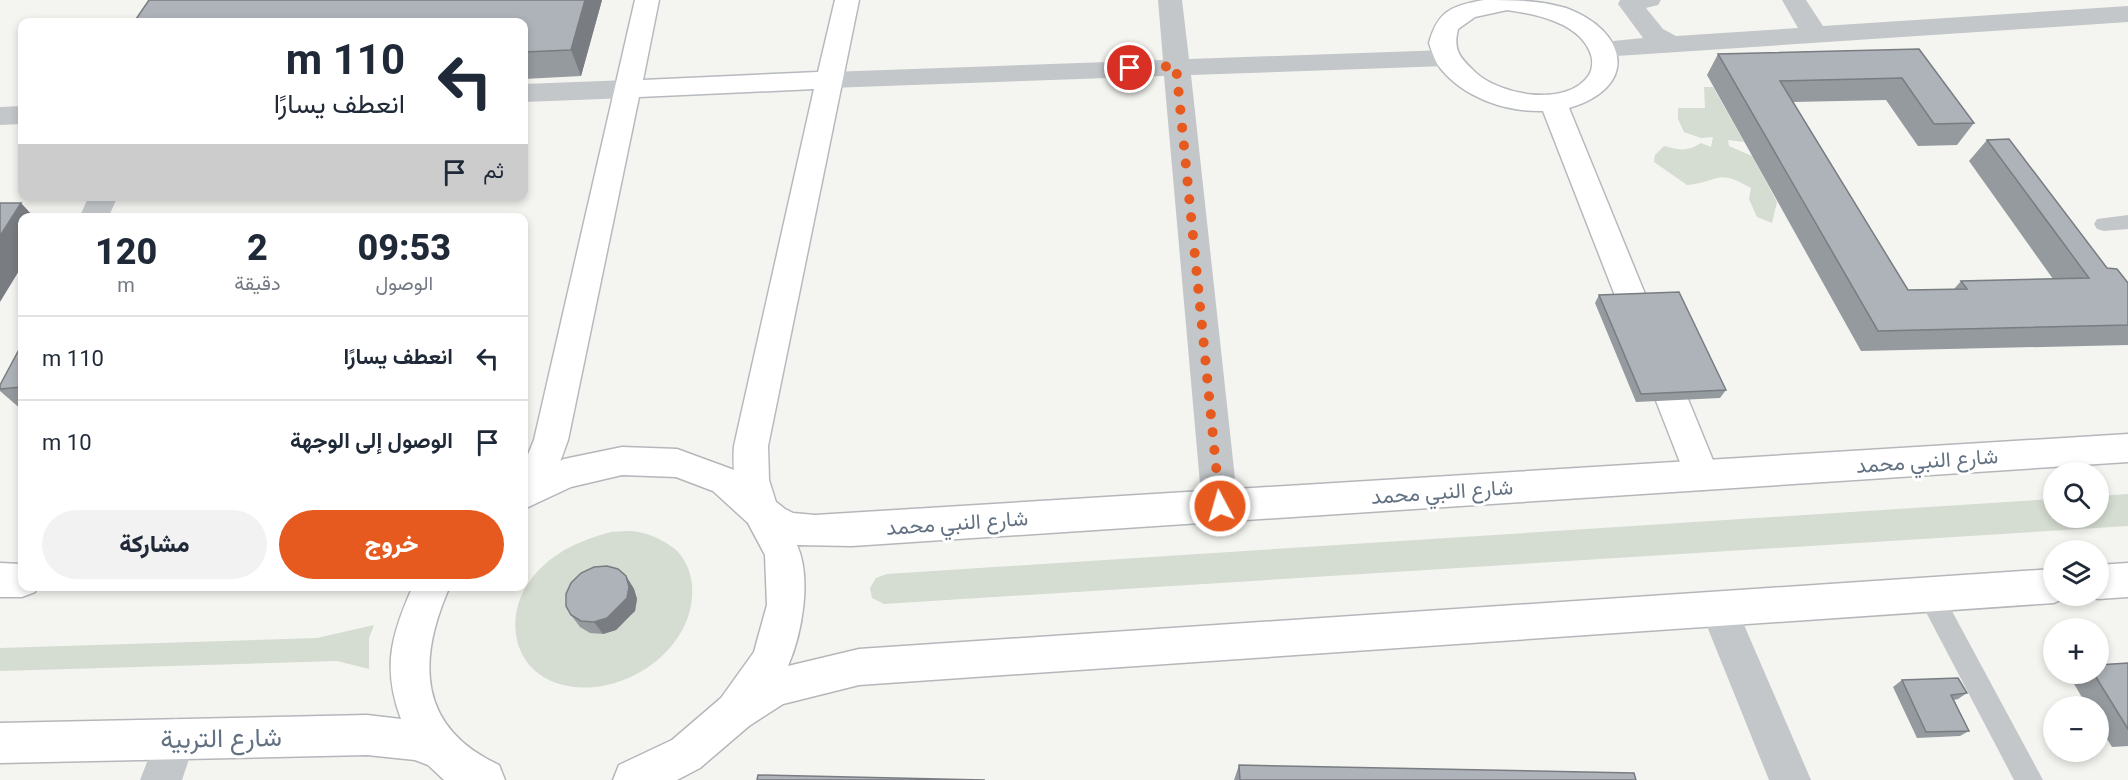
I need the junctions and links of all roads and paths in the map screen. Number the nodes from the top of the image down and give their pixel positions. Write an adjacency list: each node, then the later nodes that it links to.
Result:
1 (647, 0): 14 (main road)
2 (847, 0): 13 (main road)
3 (1170, 0): 12 (street)
4 (1794, 0): 8 (street)
5 (1636, 1): 9 (street)
6 (1507, 2): 10 (main road); 11 (main road)
7 (2128, 14): 8 (street)
8 (1815, 35): 9 (street)
9 (1672, 44): 10 (street)
10 (1602, 49): 16 (main road)
11 (1446, 58): 12 (street); 16 (main road)
12 (1176, 66): 13 (street); 25 (street)
13 (830, 80): 14 (main road); 26 (main road)
14 (628, 89): 15 (street); 23 (main road)
15 (528, 93)
16 (1553, 103): 22 (main road)
17 (18, 115): 18 (street)
18 (0, 116)
19 (2128, 222): 20 (lane)
20 (2104, 224)
21 (2128, 448): 22 (main road, شارع النبي محمد)
22 (1702, 475): 25 (main road, شارع النبي محمد)
23 (528, 484)
24 (528, 492): 26 (main road)
25 (1220, 506): 26 (main road, شارع النبي محمد)
26 (761, 512): 35 (main road)
27 (0, 580): 28 (main road)
28 (18, 580)
29 (2128, 580): 30 (main road)
30 (2109, 581)
31 (2043, 587): 33 (main road)
32 (430, 591): 38 (main road)
33 (1930, 595): 34 (main road); 43 (lane)
34 (1719, 609): 35 (main road); 42 (street)
35 (735, 712): 41 (main road)
36 (176, 738): 37 (main road, شارع التربية); 38 (main road, شارع التربية); 39 (street)
37 (0, 743)
38 (440, 750): 40 (main road)
39 (160, 780)
40 (484, 780)
41 (634, 780)
42 (1790, 780)
43 (2029, 780)

